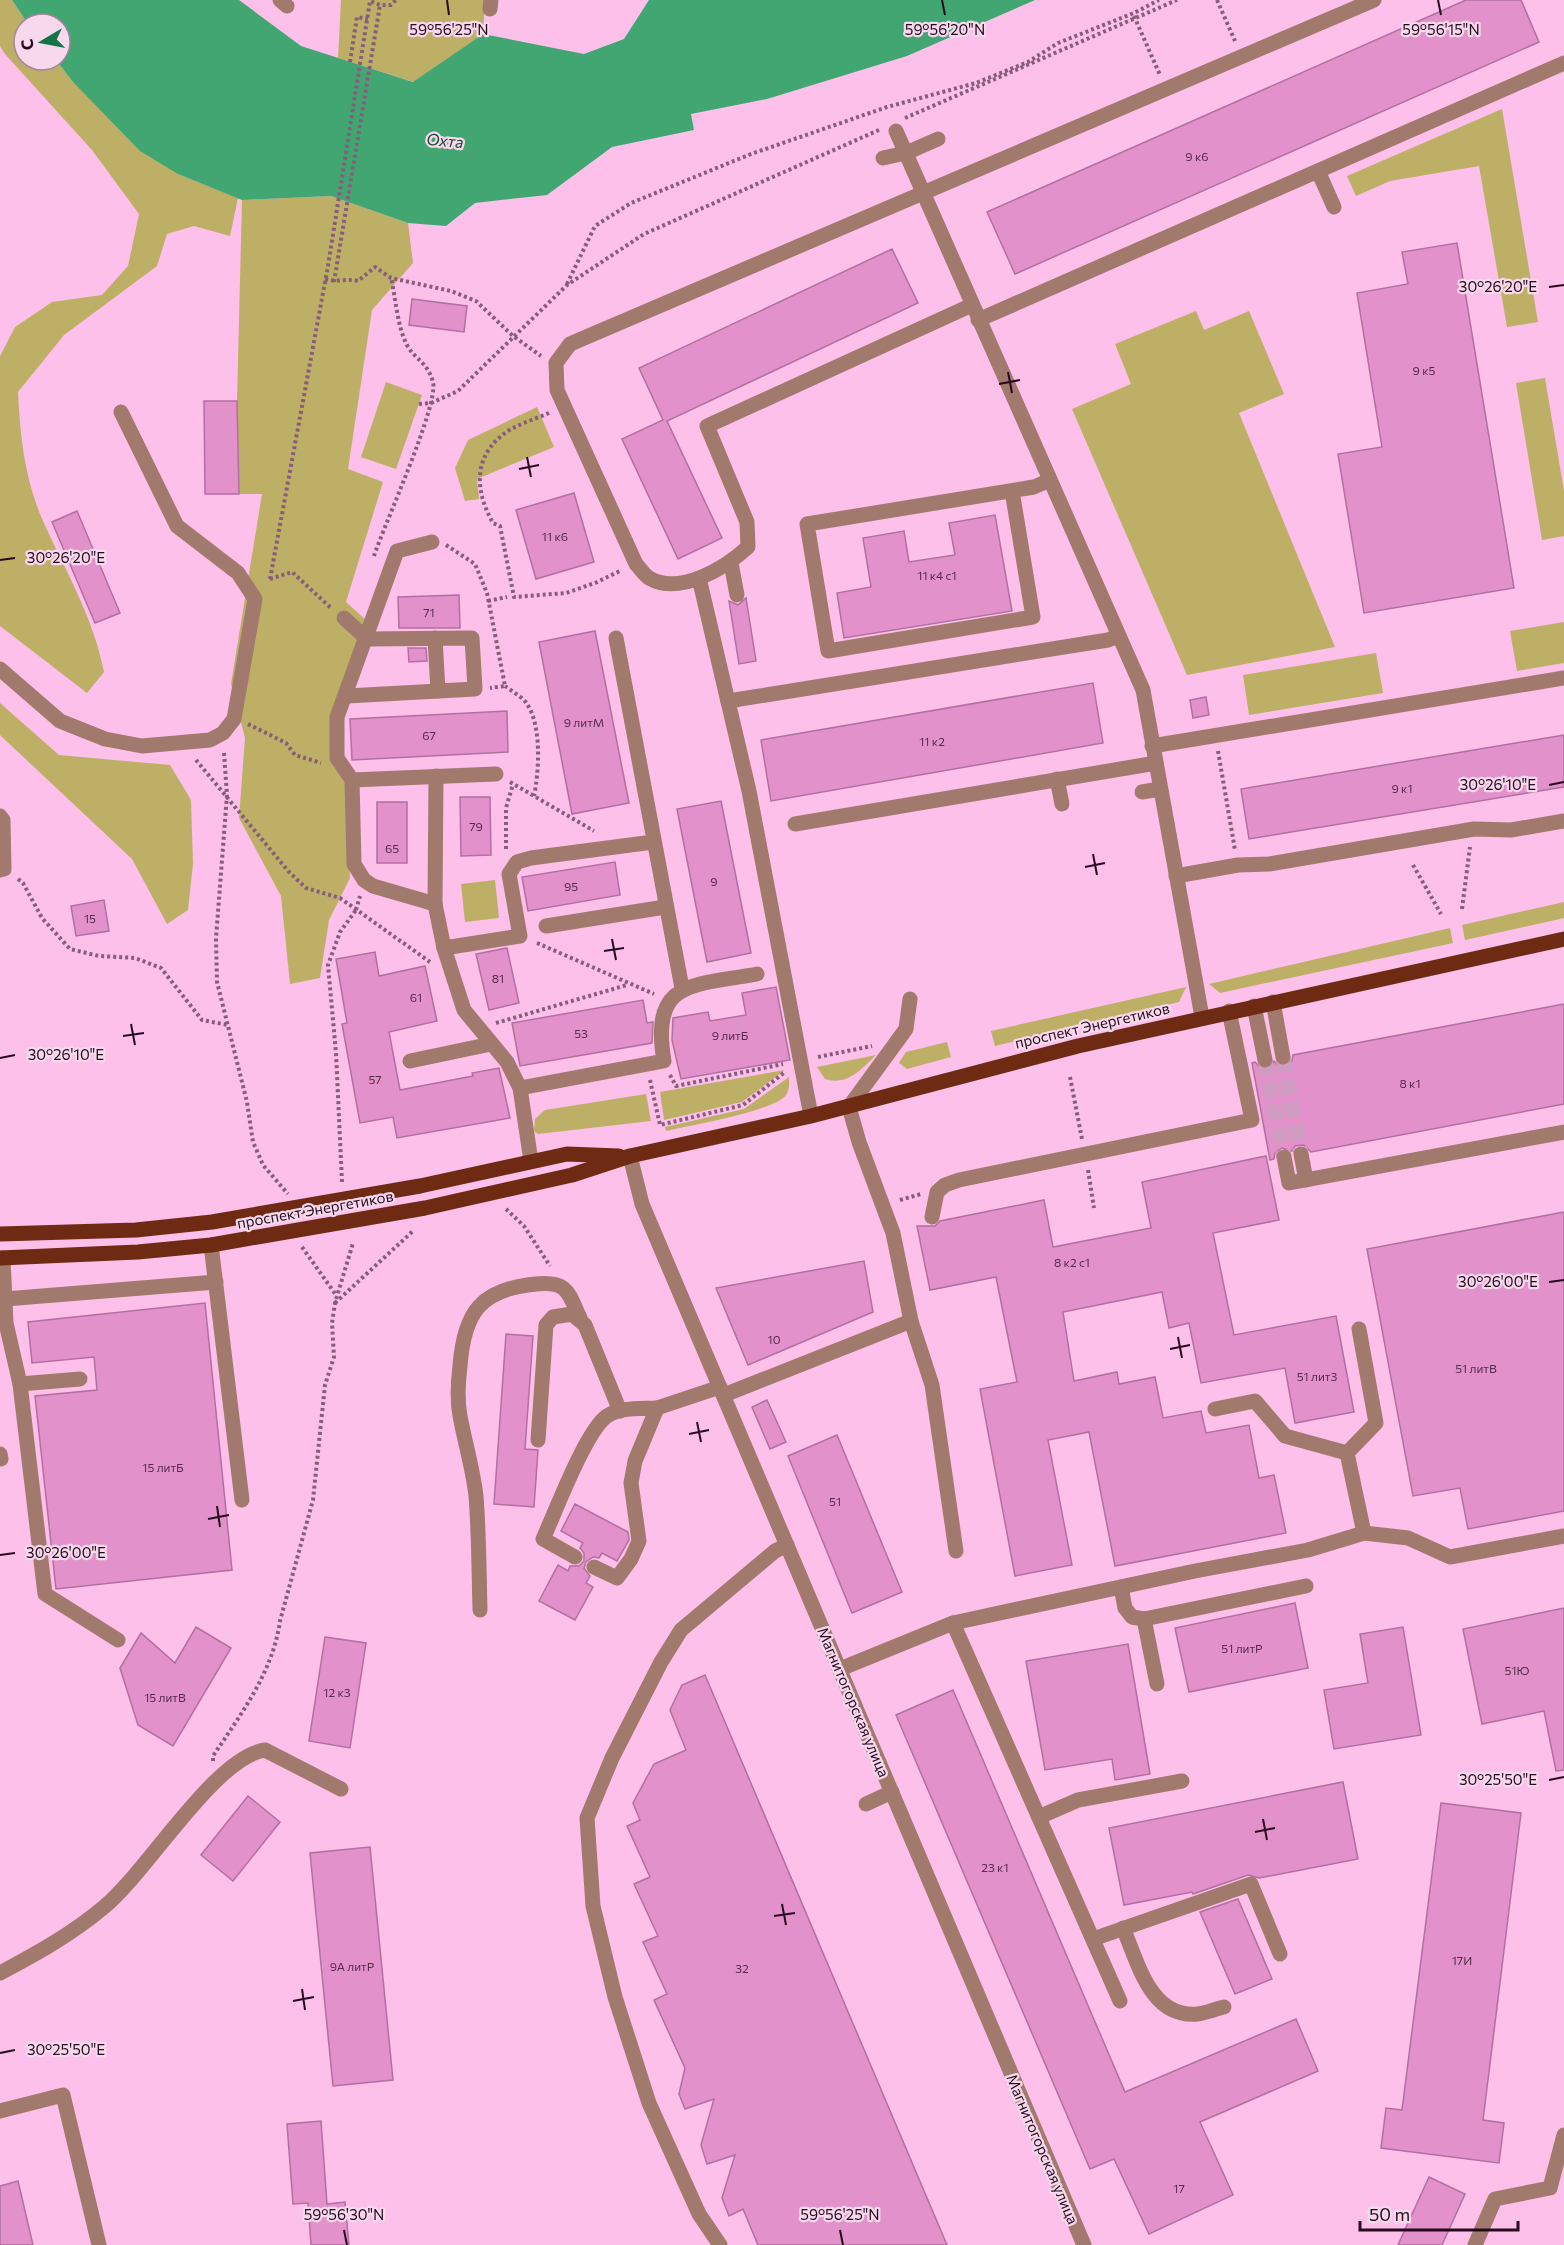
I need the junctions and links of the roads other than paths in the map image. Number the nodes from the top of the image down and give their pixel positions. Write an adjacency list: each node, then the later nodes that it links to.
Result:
1 (1374, 0): 8 (street)
2 (1564, 63): 7 (street)
3 (893, 126): 5 (street)
4 (938, 139): 5 (street)
5 (906, 153): 6 (street); 8 (street)
6 (884, 158)
7 (1318, 171): 9 (street); 10 (street)
8 (923, 193): 10 (street); 16 (street)
9 (1334, 207)
10 (975, 312): 12 (street); 15 (street)
11 (121, 412): 23 (street)
12 (1050, 480): 13 (street); 19 (street)
13 (1012, 491): 13 (street)
14 (432, 542): 22 (street)
15 (731, 563): 16 (street); 17 (street)
16 (699, 578): 27 (street)
17 (737, 595)
18 (344, 618): 22 (street)
19 (1118, 636): 27 (street); 28 (street)
20 (435, 638): 22 (street); 25 (street); 25 (street)
21 (616, 638): 40 (street)
22 (367, 639): 26 (street)
23 (0, 669)
24 (1564, 678): 28 (street)
25 (438, 691): 26 (street)
26 (346, 696): 33 (street)
27 (728, 701): 61 (street)
28 (1152, 746): 29 (street)
29 (1156, 763): 32 (street); 34 (street)
30 (496, 774): 31 (street)
31 (436, 776): 33 (street); 43 (street)
32 (1057, 779): 36 (street); 39 (street)
33 (352, 780): 43 (street)
34 (1160, 789): 35 (street); 42 (street)
35 (1142, 792)
36 (1062, 804)
37 (0, 816): 41 (street)
38 (1564, 820): 42 (street)
39 (795, 824)
40 (653, 842): 44 (street); 47 (street)
41 (2, 870)
42 (1176, 876): 54 (street)
43 (435, 904): 47 (street)
44 (665, 907): 45 (street); 49 (street)
45 (546, 926)
46 (1564, 939): 51 (main road, проспект Энергетиков)
47 (444, 948): 55 (street)
48 (757, 974): 49 (street)
49 (681, 988): 59 (street)
50 (910, 999): 60 (street)
51 (1273, 1002): 52 (main road, проспект Энергетиков); 56 (street)
52 (1254, 1006): 53 (main road, проспект Энергетиков); 57 (street)
53 (1229, 1011): 54 (main road, проспект Энергетиков); 68 (street)
54 (1202, 1017): 60 (main road, проспект Энергетиков)
55 (491, 1044): 58 (street); 59 (street)
56 (1283, 1057)
57 (1265, 1060)
58 (410, 1061)
59 (520, 1088): 66 (street)
60 (849, 1107): 61 (main road, проспект Энергетиков); 75 (street)
61 (811, 1116): 64 (main road, проспект Энергетиков)
62 (1564, 1132): 67 (street)
63 (1301, 1154): 67 (street)
64 (630, 1156): 66 (main road, проспект Энергетиков); 70 (main road, проспект Энергетиков); 79 (street, Магнитогорская улица)
65 (1284, 1157): 67 (street)
66 (531, 1161): 69 (main road, проспект Энергетиков)
67 (1306, 1180)
68 (932, 1217)
69 (0, 1234)
70 (211, 1245): 71 (main road, проспект Энергетиков); 72 (street)
71 (2, 1258): 73 (street)
72 (216, 1282): 73 (street); 87 (street)
73 (5, 1299): 78 (street)
74 (580, 1318): 82 (street); 83 (street); 96 (street)
75 (911, 1321): 79 (street); 91 (street)
76 (1359, 1329): 84 (street)
77 (80, 1378): 78 (street)
78 (20, 1384): 99 (street)
79 (722, 1391): 80 (street); 90 (street, Магнитогорская улица)
80 (657, 1408): 82 (street); 93 (street)
81 (1215, 1409): 84 (street)
82 (620, 1411): 92 (street)
83 (538, 1440)
84 (1347, 1453): 88 (street)
85 (0, 1454): 86 (street)
86 (1, 1459)
87 (242, 1500)
88 (1364, 1533): 89 (street); 95 (street)
89 (1564, 1536)
90 (787, 1545): 100 (street, Магнитогорская улица); 118 (street)
91 (956, 1551)
92 (575, 1557)
93 (594, 1567)
94 (1306, 1586): 97 (street)
95 (1121, 1587): 97 (street); 98 (street)
96 (480, 1610)
97 (1144, 1619): 101 (street)
98 (953, 1623): 100 (street); 106 (street)
99 (118, 1640)
100 (840, 1669): 104 (street, Магнитогорская улица)
101 (1157, 1684)
102 (1182, 1781): 106 (street)
103 (341, 1789): 110 (street)
104 (892, 1792): 105 (street); 119 (street, Магнитогорская улица)
105 (866, 1804)
106 (1039, 1817): 108 (street)
107 (1123, 1928): 108 (street); 109 (street); 112 (street)
108 (1093, 1939): 111 (street)
109 (1280, 1954)
110 (0, 1973)
111 (1120, 2001)
112 (1224, 2007)
113 (0, 2111): 117 (street)
114 (1564, 2135): 115 (street)
115 (1550, 2188): 116 (street); 120 (street)
116 (1564, 2195)
117 (99, 2245)
118 (720, 2245)
119 (1084, 2245)
120 (1475, 2245)

